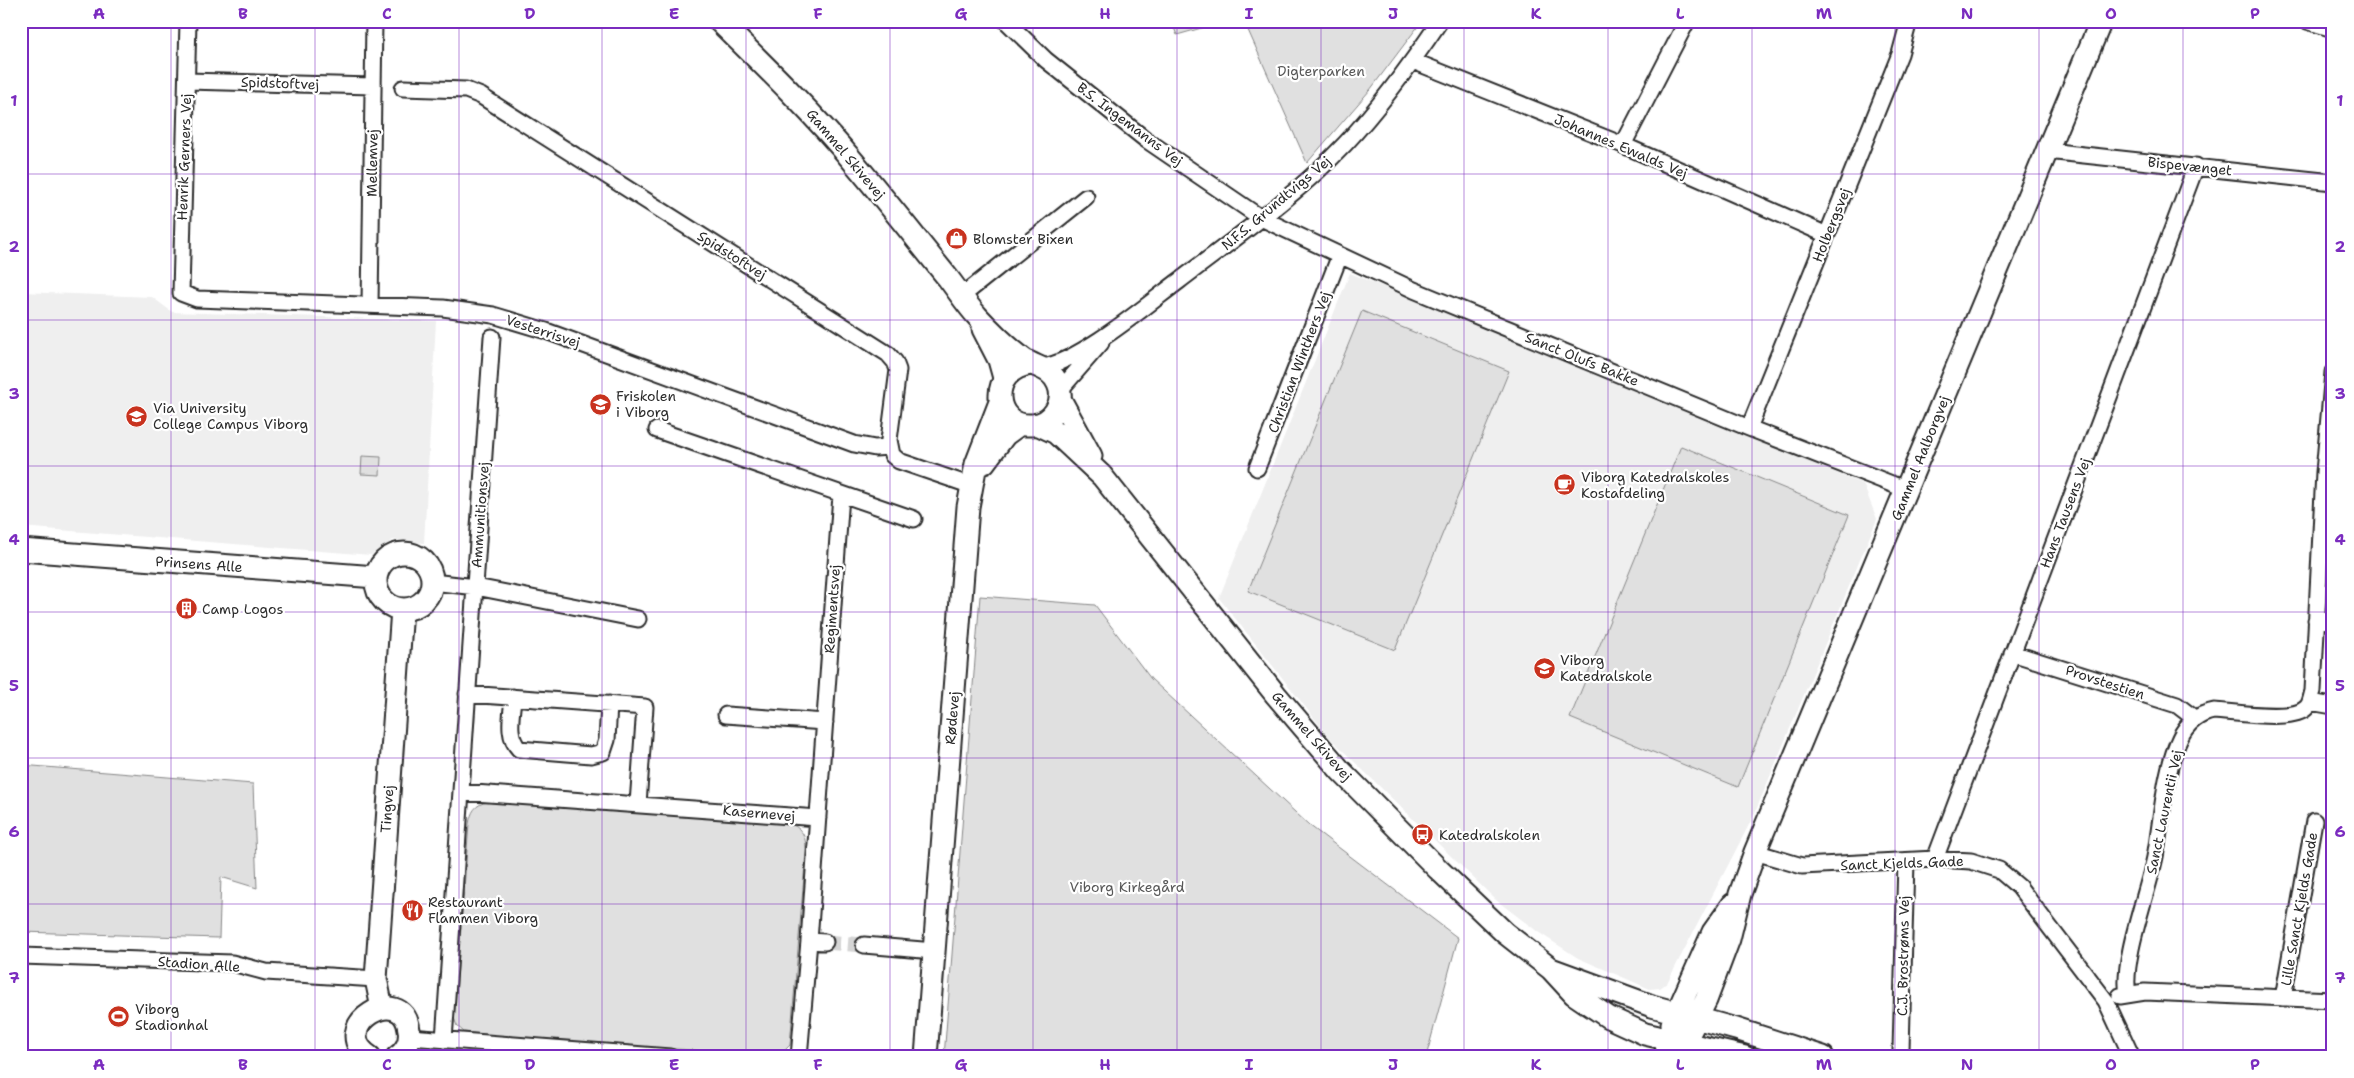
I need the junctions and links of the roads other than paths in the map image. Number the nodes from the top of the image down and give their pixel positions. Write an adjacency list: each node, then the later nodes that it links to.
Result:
1 (188, 21): 12 (street, Henrik Gerners Vej)
2 (374, 21): 13 (street, Mellemvej)
3 (719, 21): 24 (street, Gammel Skivevej)
4 (1006, 21): 20 (street, B.S. Ingemanns Vej)
5 (1440, 21): 11 (street, N.F.S. Grundtvigs Vej)
6 (1687, 21): 15 (street)
7 (1909, 21): 21 (street, Holbergsvej)
8 (2101, 21): 16 (street, Gammel Aalborgvej)
9 (2307, 21): 10 (street)
10 (2333, 29)
11 (1413, 61): 15 (street, Johannes Ewalds Vej); 20 (street, N.F.S. Grundtvigs Vej)
12 (186, 81): 13 (street, Spidstoftvej); 23 (street, Henrik Gerners Vej)
13 (373, 86): 25 (street, Mellemvej)
14 (403, 88): 37 (street, Spidstoftvej)
15 (1623, 146): 21 (street, Johannes Ewalds Vej)
16 (2047, 151): 17 (street, Bispevænget); 42 (street, Gammel Aalborgvej)
17 (2196, 166): 18 (street, Bispevænget); 53 (street, Hans Tausens Vej)
18 (2333, 182)
19 (1086, 197): 24 (street)
20 (1261, 218): 22 (street, Sanct Olufs Bakke); 27 (street, N.F.S. Grundtvigs Vej)
21 (1827, 235): 35 (street, Holbergsvej)
22 (1340, 255): 35 (street, Sanct Olufs Bakke); 38 (street, Christian Winthers Vej)
23 (181, 293): 25 (street, Vesterrisvej)
24 (962, 296): 26 (street, Gammel Skivevej)
25 (370, 306): 37 (street, Vesterrisvej)
26 (978, 317): 29 (street, Gammel Skivevej); 31 (street, Gammel Skivevej)
27 (1106, 336): 29 (street, N.F.S. Grundtvigs Vej); 32 (street, N.F.S. Grundtvigs Vej)
28 (492, 337): 48 (street, Ammunitionsvej)
29 (1036, 366): 31 (street); 32 (street)
30 (2333, 372): 39 (street)
31 (1004, 378): 33 (street)
32 (1060, 395): 34 (street); 40 (street, Gammel Skivevej)
33 (1000, 402): 34 (street); 41 (street, Rødevej)
34 (1029, 424): 40 (street, Gammel Skivevej); 41 (street, Rødevej)
35 (1748, 428): 42 (street, Sanct Olufs Bakke)
36 (657, 430): 43 (street)
37 (889, 448): 41 (street)
38 (1257, 468)
39 (2328, 472): 51 (street)
40 (1102, 476): 74 (street, Gammel Skivevej)
41 (972, 486): 72 (street, Rødevej)
42 (1907, 490): 66 (street, Gammel Aalborgvej)
43 (841, 495): 44 (street); 61 (street, Regimentsvej)
44 (914, 519)
45 (21, 550): 46 (street, Prinsens Alle)
46 (376, 577): 47 (street); 49 (street)
47 (432, 582): 48 (street); 49 (street)
48 (476, 587): 50 (street); 54 (street, Ammunitionsvej)
49 (402, 609): 75 (street, Tingvej)
50 (638, 620)
51 (2316, 620): 52 (street); 56 (street)
52 (2333, 621)
53 (2012, 653): 60 (street, Provstestien); 67 (street, Hans Tausens Vej)
54 (467, 694): 55 (street); 62 (street, Ammunitionsvej)
55 (513, 697): 57 (street); 57 (street)
56 (2310, 702): 58 (street); 60 (street)
57 (609, 704): 63 (street)
58 (2333, 706)
59 (726, 715): 61 (street)
60 (2194, 718): 76 (street, Sanct Laurentii Vej)
61 (825, 722): 64 (street, Regimentsvej)
62 (461, 792): 63 (street, Kasernevej); 83 (street, Ammunitionsvej)
63 (638, 804): 64 (street, Kasernevej)
64 (818, 818): 69 (street)
65 (2314, 821): 77 (street, Lille Sanct Kjelds Gade)
66 (1755, 852): 68 (street, Sanct Kjelds Gade); 81 (street, Gammel Aalborgvej)
67 (1934, 859): 68 (street, Sanct Kjelds Gade); 79 (street, Sanct Kjelds Gade)
68 (1906, 861): 85 (street, C.J. Brostrøms Vej)
69 (809, 941): 70 (street); 90 (street)
70 (825, 942)
71 (864, 945): 72 (street)
72 (934, 951): 91 (street, Rødevej)
73 (21, 956): 75 (street, Stadion Alle)
74 (1551, 969): 81 (street, Gammel Skivevej); 84 (street, Gammel Skivevej)
75 (376, 978): 80 (street, Tingvej)
76 (2128, 994): 77 (street); 79 (street)
77 (2283, 998): 78 (street)
78 (2333, 1000)
79 (2106, 1001): 94 (street, Sanct Kjelds Gade)
80 (382, 1008): 82 (street); 87 (street)
81 (1687, 1015): 84 (street, Gammel Aalborgvej); 93 (street, Gammel Skivevej)
82 (410, 1037): 83 (street); 88 (street)
83 (444, 1040): 86 (street)
84 (1673, 1049): 92 (street, Gammel Skivevej)
85 (1901, 1050)
86 (617, 1055): 89 (street)
87 (370, 1057)
88 (397, 1057)
89 (670, 1057)
90 (799, 1057)
91 (926, 1057)
92 (1745, 1057)
93 (1824, 1057)
94 (2132, 1057)

